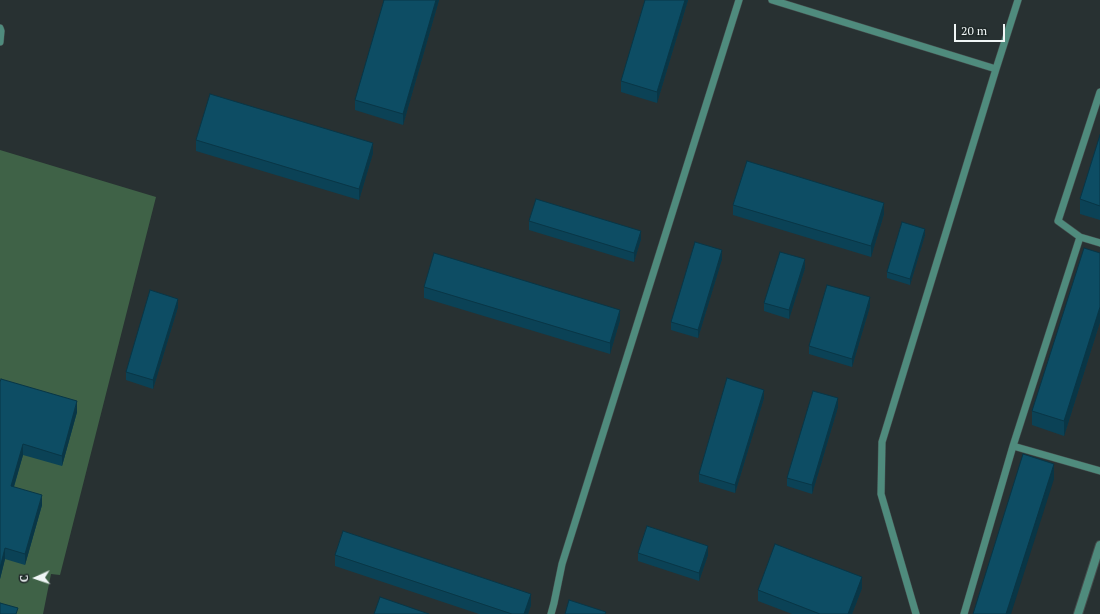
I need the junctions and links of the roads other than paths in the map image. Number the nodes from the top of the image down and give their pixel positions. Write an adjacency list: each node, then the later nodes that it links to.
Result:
1 (739, 0): 13 (lane)
2 (772, 0): 6 (lane)
3 (1018, 0): 6 (lane)
4 (0, 28): 5 (lane)
5 (0, 42)
6 (996, 69): 14 (lane)
7 (1100, 92): 8 (lane)
8 (1080, 237): 9 (lane); 10 (lane)
9 (1100, 243)
10 (1014, 446): 11 (lane); 15 (lane)
11 (1100, 471)
12 (1100, 545): 16 (street)
13 (551, 614)
14 (916, 614)
15 (964, 614)
16 (1078, 614)

